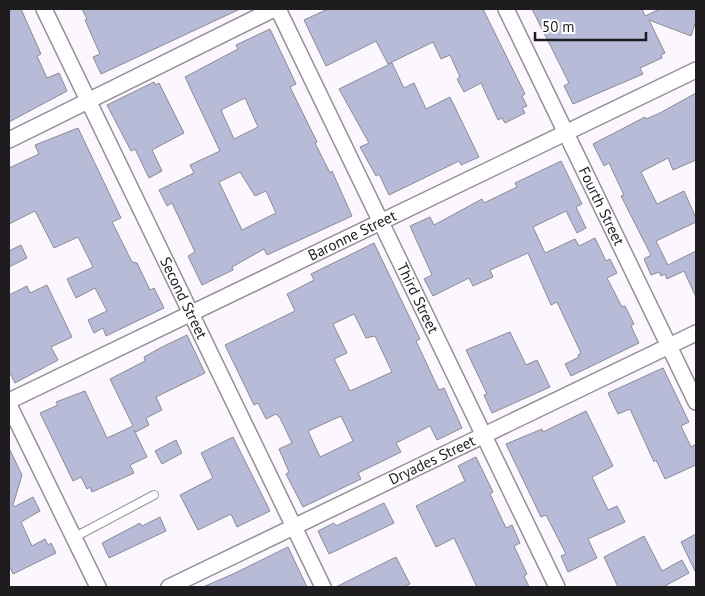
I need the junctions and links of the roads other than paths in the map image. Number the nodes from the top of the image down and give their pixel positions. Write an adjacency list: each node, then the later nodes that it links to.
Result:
1 (44, 9): 6 (street, Second Street)
2 (274, 9): 6 (street)
3 (278, 9): 9 (street, Third Street)
4 (506, 9): 7 (street, Fourth Street)
5 (696, 70): 7 (street, Baronne Street)
6 (88, 101): 8 (street); 10 (street, Second Street)
7 (566, 133): 9 (street, Baronne Street); 12 (street, Fourth Street)
8 (9, 140)
9 (381, 222): 10 (street, Baronne Street); 15 (street, Third Street)
10 (191, 314): 14 (street, Baronne Street); 17 (street, Second Street)
11 (696, 333): 12 (street, Dryades Street)
12 (669, 346): 13 (street, Fourth Street); 15 (street, Dryades Street)
13 (696, 402)
14 (9, 403): 18 (street)
15 (484, 435): 17 (street, Dryades Street); 22 (street, Third Street)
16 (154, 495): 18 (lane)
17 (294, 527): 20 (street, Dryades Street); 21 (street, Second Street)
18 (73, 538): 19 (street)
19 (98, 587)
20 (169, 587)
21 (323, 587)
22 (557, 587)

